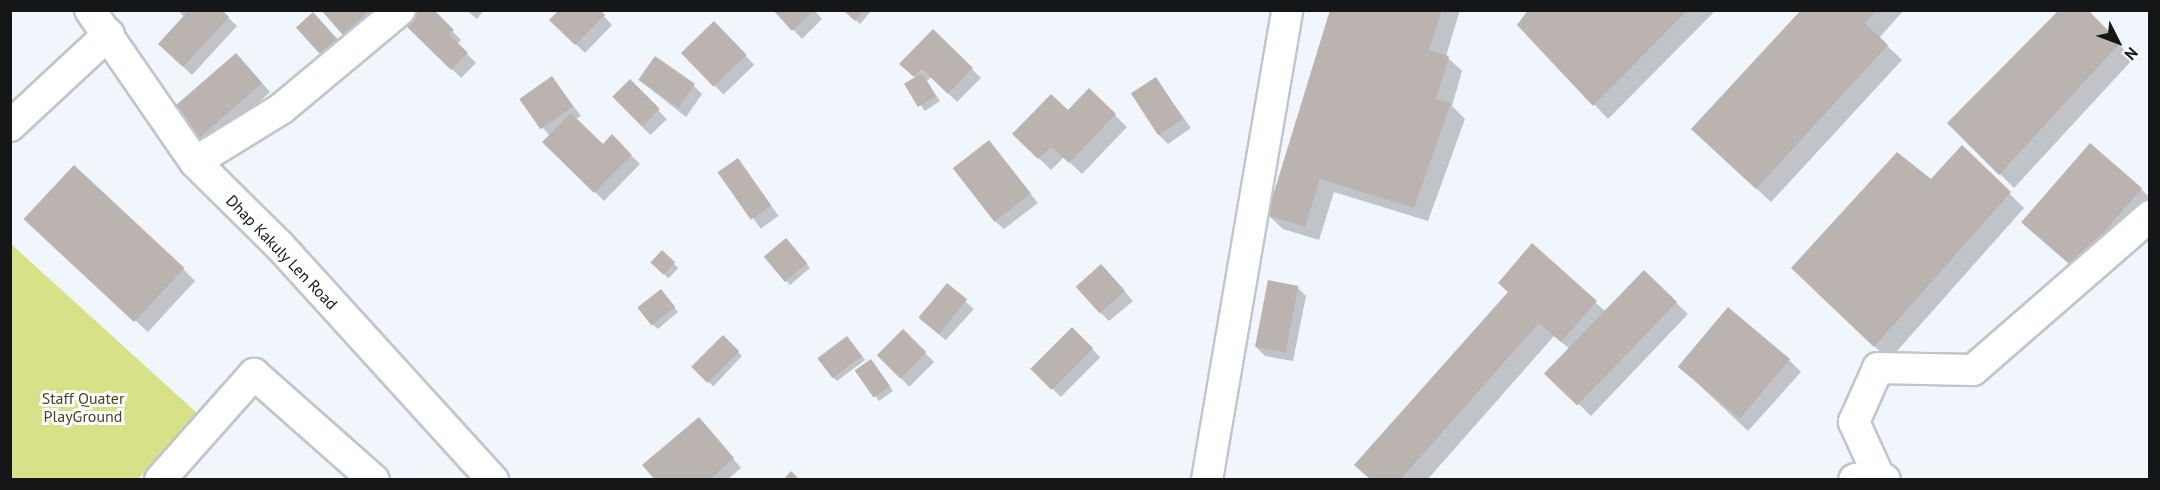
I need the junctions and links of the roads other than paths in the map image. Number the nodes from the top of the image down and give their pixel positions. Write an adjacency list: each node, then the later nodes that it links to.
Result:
1 (90, 10): 4 (street, Dhap Kakuly Len Road)
2 (400, 10): 6 (street)
3 (1287, 10): 12 (street)
4 (109, 34): 5 (street); 6 (street, Dhap Kakuly Len Road)
5 (10, 126)
6 (195, 162): 11 (street, Dhap Kakuly Len Road)
7 (2150, 216): 8 (street)
8 (1881, 479): 13 (main road)
9 (160, 480): 10 (street)
10 (374, 480)
11 (493, 480)
12 (1208, 480)
13 (1855, 480)

